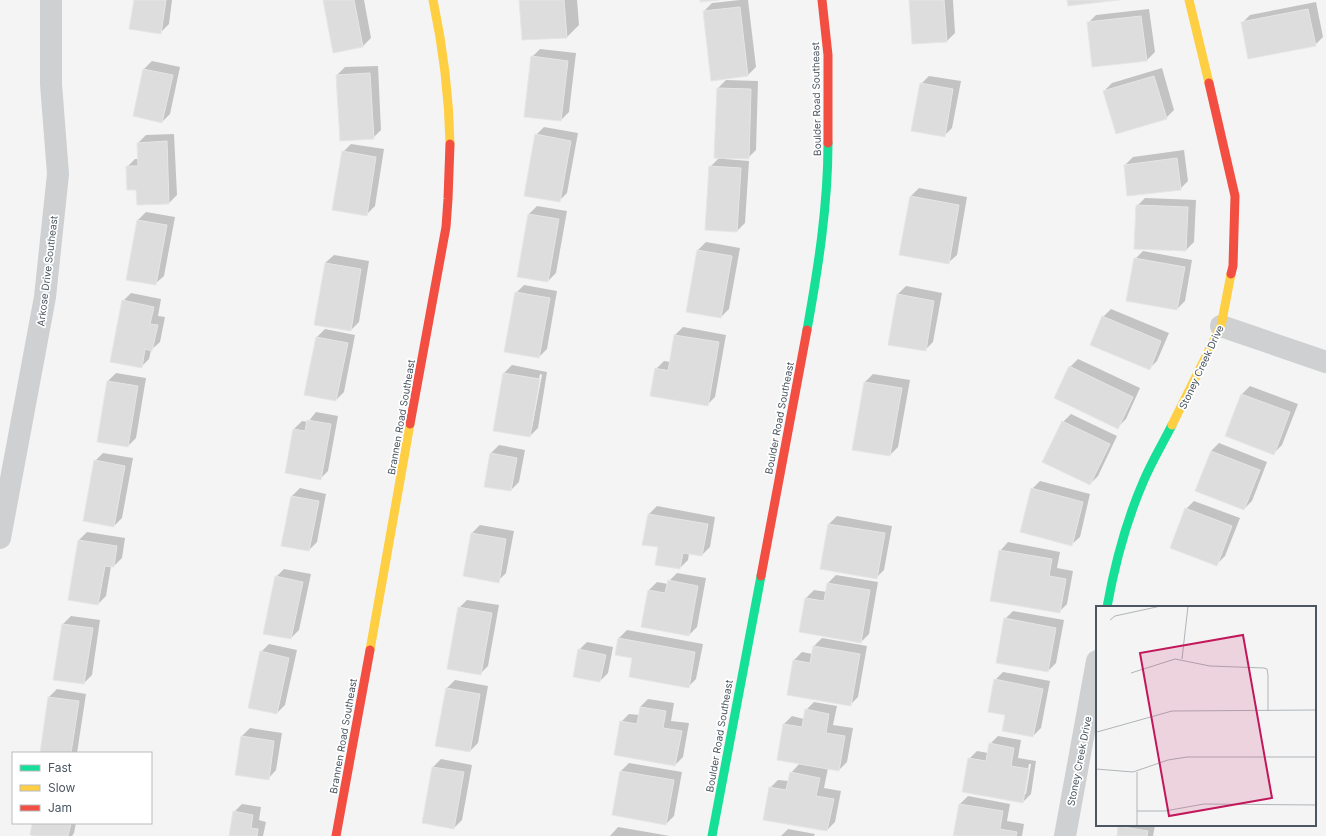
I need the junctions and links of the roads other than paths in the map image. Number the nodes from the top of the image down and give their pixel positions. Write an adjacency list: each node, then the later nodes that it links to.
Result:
1 (51, 0): 7 (street, Arkose Drive Southeast)
2 (433, 0): 10 (street, Brannen Road Southeast)
3 (822, 0): 11 (street, Boulder Road Southeast)
4 (1190, 0): 5 (street, Stoney Creek Drive)
5 (1221, 326): 6 (street); 8 (street, Stoney Creek Drive)
6 (1326, 362)
7 (0, 538)
8 (1107, 606)
9 (1096, 667): 12 (street, Stoney Creek Drive)
10 (336, 836)
11 (712, 836)
12 (1065, 836)

